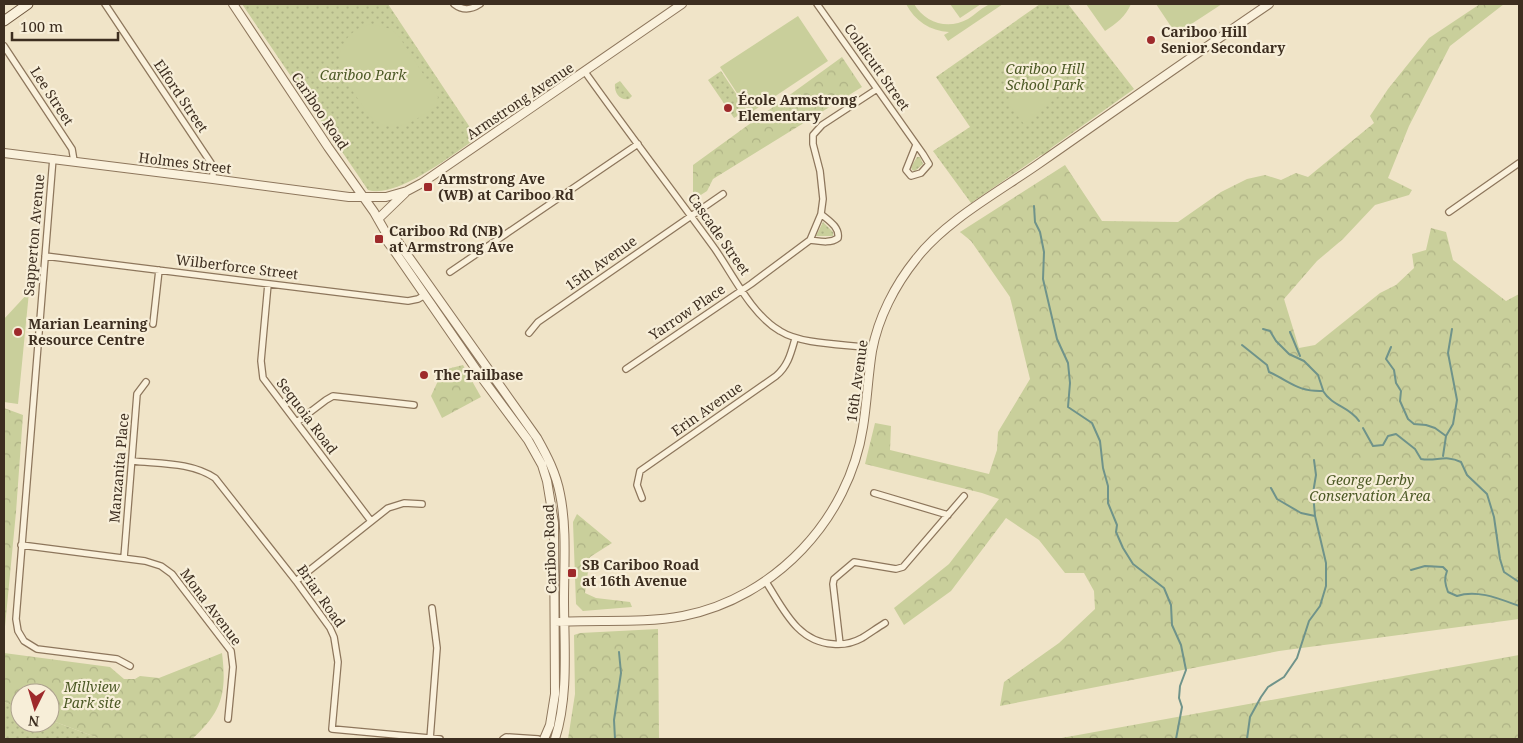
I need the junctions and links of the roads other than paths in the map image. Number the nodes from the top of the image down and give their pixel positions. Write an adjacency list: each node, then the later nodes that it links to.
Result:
1 (28, 4): 9 (main road)
2 (104, 4): 19 (street, Elford Street)
3 (233, 4): 22 (street, Cariboo Road)
4 (454, 4): 5 (street)
5 (480, 4)
6 (682, 4): 11 (street, Armstrong Avenue)
7 (817, 4): 12 (street, Coldicutt Street)
8 (1268, 4): 38 (street, 16th Avenue)
9 (4, 21)
10 (4, 46): 17 (street, Lee Street)
11 (584, 72): 13 (street, Cascade Street); 20 (street, Armstrong Avenue)
12 (877, 89): 14 (street, Coldicutt Street); 24 (street)
13 (638, 144): 25 (street, Cascade Street); 31 (street)
14 (916, 145): 14 (street, Coldicutt Street)
15 (4, 153): 16 (street, Holmes Street)
16 (53, 158): 17 (street, Holmes Street); 29 (street, Sapperton Avenue)
17 (74, 161): 19 (street, Holmes Street)
18 (1519, 163): 23 (street)
19 (213, 178): 22 (street, Holmes Street)
20 (407, 191): 22 (street, Armstrong Avenue); 26 (street)
21 (723, 194): 25 (street, 15th Avenue)
22 (364, 198): 26 (street, Cariboo Road)
23 (1449, 212)
24 (821, 214): 28 (street); 28 (street)
25 (691, 216): 33 (street, Cascade Street); 36 (street, 15th Avenue)
26 (378, 219): 27 (street, Cariboo Road)
27 (386, 233): 34 (street, Cariboo Road); 55 (street, Cariboo Road)
28 (810, 240): 33 (street, Yarrow Place)
29 (45, 256): 30 (street, Wilberforce Street); 50 (street, Sapperton Avenue)
30 (159, 270): 32 (street, Wilberforce Street); 35 (street)
31 (450, 272)
32 (268, 284): 34 (street, Wilberforce Street); 42 (street, Sequoia Road)
33 (742, 290): 37 (street, Cascade Street); 39 (street, Yarrow Place)
34 (425, 295): 56 (street, Cariboo Road)
35 (153, 324)
36 (529, 333)
37 (795, 338): 38 (street, Cascade Street); 46 (street, Erin Avenue)
38 (873, 348): 53 (street, 16th Avenue)
39 (626, 369)
40 (146, 382): 43 (street, Manzanita Place)
41 (414, 405): 42 (street)
42 (296, 422): 49 (street, Sequoia Road)
43 (132, 461): 51 (street, Manzanita Place); 52 (street, Briar Road)
44 (874, 492): 48 (street)
45 (964, 496): 48 (street)
46 (642, 498)
47 (422, 504): 49 (street)
48 (948, 515): 58 (street)
49 (371, 521): 52 (street)
50 (21, 545): 51 (street, Mona Avenue); 59 (street, Sapperton Avenue)
51 (124, 558): 60 (street, Mona Avenue)
52 (296, 581): 61 (street, Briar Road)
53 (766, 582): 55 (street, 16th Avenue); 58 (street)
54 (432, 608): 61 (street)
55 (564, 621): 56 (street, 16th Avenue); 66 (street, Cariboo Road)
56 (555, 622): 65 (street, Cariboo Road)
57 (885, 623): 58 (street)
58 (840, 644)
59 (130, 666)
60 (228, 720)
61 (430, 739): 62 (street, Briar Road)
62 (440, 739)
63 (503, 739): 64 (street)
64 (538, 739)
65 (544, 739)
66 (555, 739)

